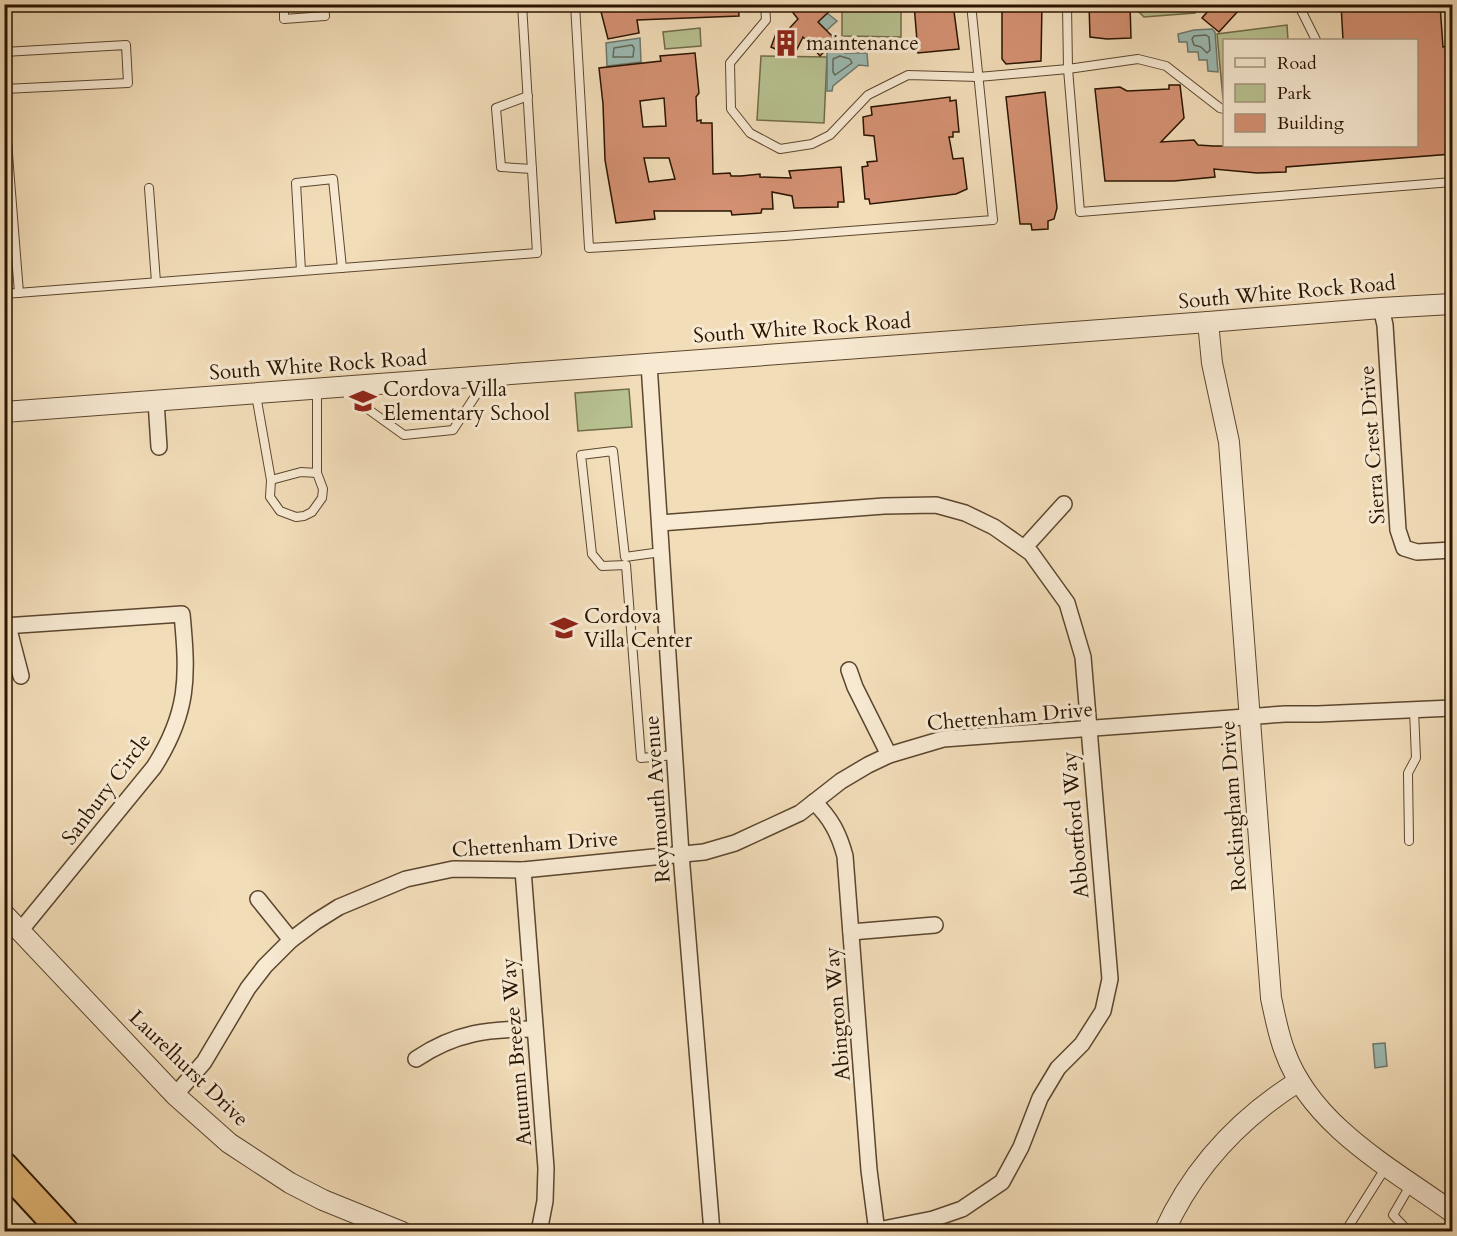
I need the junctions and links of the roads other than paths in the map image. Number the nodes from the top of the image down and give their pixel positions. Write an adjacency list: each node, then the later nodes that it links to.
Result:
1 (284, 4): 2 (lane)
2 (324, 4)
3 (522, 4): 14 (lane)
4 (575, 4): 12 (lane)
5 (765, 4): 12 (lane)
6 (970, 4): 12 (lane)
7 (1067, 4): 11 (lane)
8 (1298, 4): 9 (lane)
9 (1316, 39)
10 (4, 52): 13 (lane)
11 (1068, 69): 12 (lane); 16 (lane); 19 (lane)
12 (978, 77)
13 (4, 89)
14 (528, 96): 18 (lane); 18 (lane)
15 (4, 104): 17 (lane)
16 (1223, 109)
17 (6, 141): 24 (lane)
18 (532, 169): 21 (lane)
19 (1452, 182)
20 (149, 188): 23 (lane)
21 (342, 268): 22 (lane); 22 (lane)
22 (301, 271): 23 (lane)
23 (156, 282): 24 (lane)
24 (19, 293): 25 (lane)
25 (4, 294)
26 (1452, 304): 27 (street, South White Rock Road)
27 (1383, 316): 28 (street, South White Rock Road); 42 (street, Sierra Crest Drive)
28 (1208, 322): 29 (street, South White Rock Road); 50 (street, Rockingham Drive)
29 (649, 364): 30 (street, South White Rock Road); 40 (street, Reymouth Avenue)
30 (488, 376): 31 (street, South White Rock Road); 31 (lane)
31 (356, 386): 32 (street, South White Rock Road)
32 (317, 389): 33 (street, South White Rock Road); 37 (lane)
33 (255, 394): 34 (street, South White Rock Road); 38 (lane)
34 (156, 401): 35 (street, South White Rock Road); 36 (street)
35 (4, 412)
36 (159, 447)
37 (317, 473): 38 (lane); 38 (lane)
38 (271, 480)
39 (1064, 504): 41 (street)
40 (660, 523): 41 (street, Abbottford Way); 43 (street, Reymouth Avenue)
41 (1025, 548): 51 (street, Abbottford Way)
42 (1452, 550)
43 (662, 552): 44 (lane); 52 (street, Reymouth Avenue)
44 (625, 561): 44 (lane); 52 (lane)
45 (6, 626): 47 (street, Sanbury Circle); 61 (street, Sanbury Circle)
46 (849, 670): 53 (street)
47 (21, 676)
48 (1452, 708): 49 (street, Chettenham Drive)
49 (1414, 710): 50 (street, Chettenham Drive); 55 (lane)
50 (1251, 717): 51 (street, Chettenham Drive); 66 (street, Rockingham Drive)
51 (1088, 729): 53 (street, Chettenham Drive); 72 (street, Abbottford Way)
52 (675, 755): 56 (street, Reymouth Avenue)
53 (889, 755): 54 (street, Chettenham Drive)
54 (814, 802): 56 (street, Chettenham Drive); 62 (street, Abington Way)
55 (1409, 841)
56 (681, 854): 57 (street, Chettenham Drive); 76 (street, Reymouth Avenue)
57 (523, 870): 63 (street, Chettenham Drive); 64 (street, Autumn Breeze Way)
58 (258, 899): 63 (street)
59 (4, 914): 61 (street, Laurelhurst Drive)
60 (935, 925): 62 (street)
61 (20, 931): 67 (street, Laurelhurst Drive)
62 (851, 932): 72 (street, Abington Way)
63 (291, 940): 67 (street, Chettenham Drive)
64 (535, 1029): 65 (street); 75 (street, Autumn Breeze Way)
65 (416, 1059)
66 (1299, 1081): 68 (street, Rockingham Drive); 77 (street)
67 (175, 1095): 74 (street, Laurelhurst Drive)
68 (1387, 1165): 70 (street, Rockingham Drive); 78 (lane)
69 (4, 1167): 73 (highway)
70 (1412, 1182): 71 (street, Rockingham Drive); 79 (lane)
71 (1452, 1212)
72 (877, 1231)
73 (64, 1232)
74 (402, 1232)
75 (539, 1232)
76 (712, 1232)
77 (1164, 1232)
78 (1345, 1232)
79 (1409, 1232)

